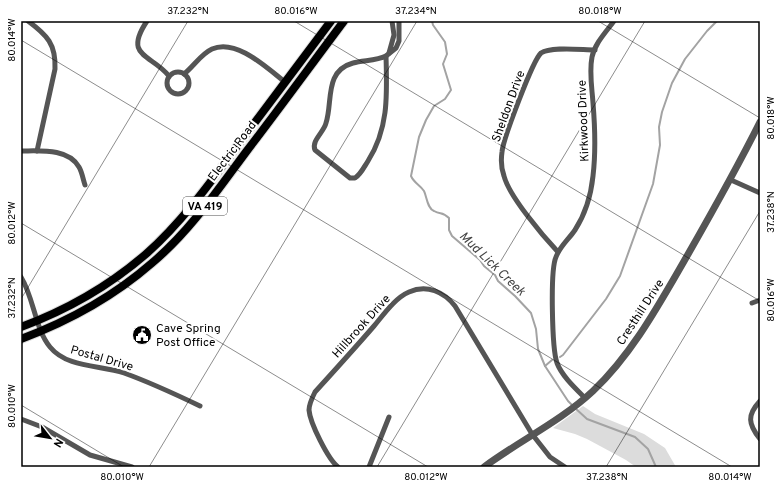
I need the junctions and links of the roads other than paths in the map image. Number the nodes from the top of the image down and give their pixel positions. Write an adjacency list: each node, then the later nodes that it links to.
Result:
1 (28, 21): 15 (street)
2 (147, 21): 11 (street)
3 (331, 21): 12 (main road, Electric Road / VA 419)
4 (344, 21): 25 (main road, Electric Road / VA 419)
5 (392, 21): 9 (street)
6 (399, 21): 9 (street)
7 (614, 21): 8 (street, Kirkwood Drive)
8 (595, 50): 19 (street, Kirkwood Drive); 19 (street, Sheldon Drive)
9 (386, 56): 9 (street)
10 (184, 74): 11 (street); 11 (street); 12 (street)
11 (169, 76)
12 (285, 82): 23 (main road, Electric Road / VA 419)
13 (760, 122): 16 (street, Cresthill Drive)
14 (21, 151): 15 (street)
15 (37, 151): 17 (street)
16 (731, 180): 18 (street); 27 (street, Cresthill Drive)
17 (84, 185)
18 (760, 193)
19 (558, 252): 27 (street, Kirkwood Drive)
20 (21, 277): 23 (street, Postal Drive)
21 (760, 300): 22 (street)
22 (752, 303)
23 (38, 321): 24 (main road, Electric Road / VA 419); 25 (street, Postal Drive)
24 (21, 327)
25 (42, 331): 26 (main road, Electric Road / VA 419); 29 (street, Postal Drive)
26 (21, 339)
27 (585, 398): 32 (street, Cresthill Drive)
28 (760, 401): 33 (street)
29 (200, 406)
30 (388, 417): 36 (street)
31 (21, 419): 34 (street)
32 (532, 434): 35 (street, Hillbrook Drive); 37 (street, Cresthill Drive); 38 (street, Hillbrook Drive)
33 (760, 439)
34 (132, 467)
35 (338, 467)
36 (369, 467)
37 (484, 467)
38 (565, 467)

